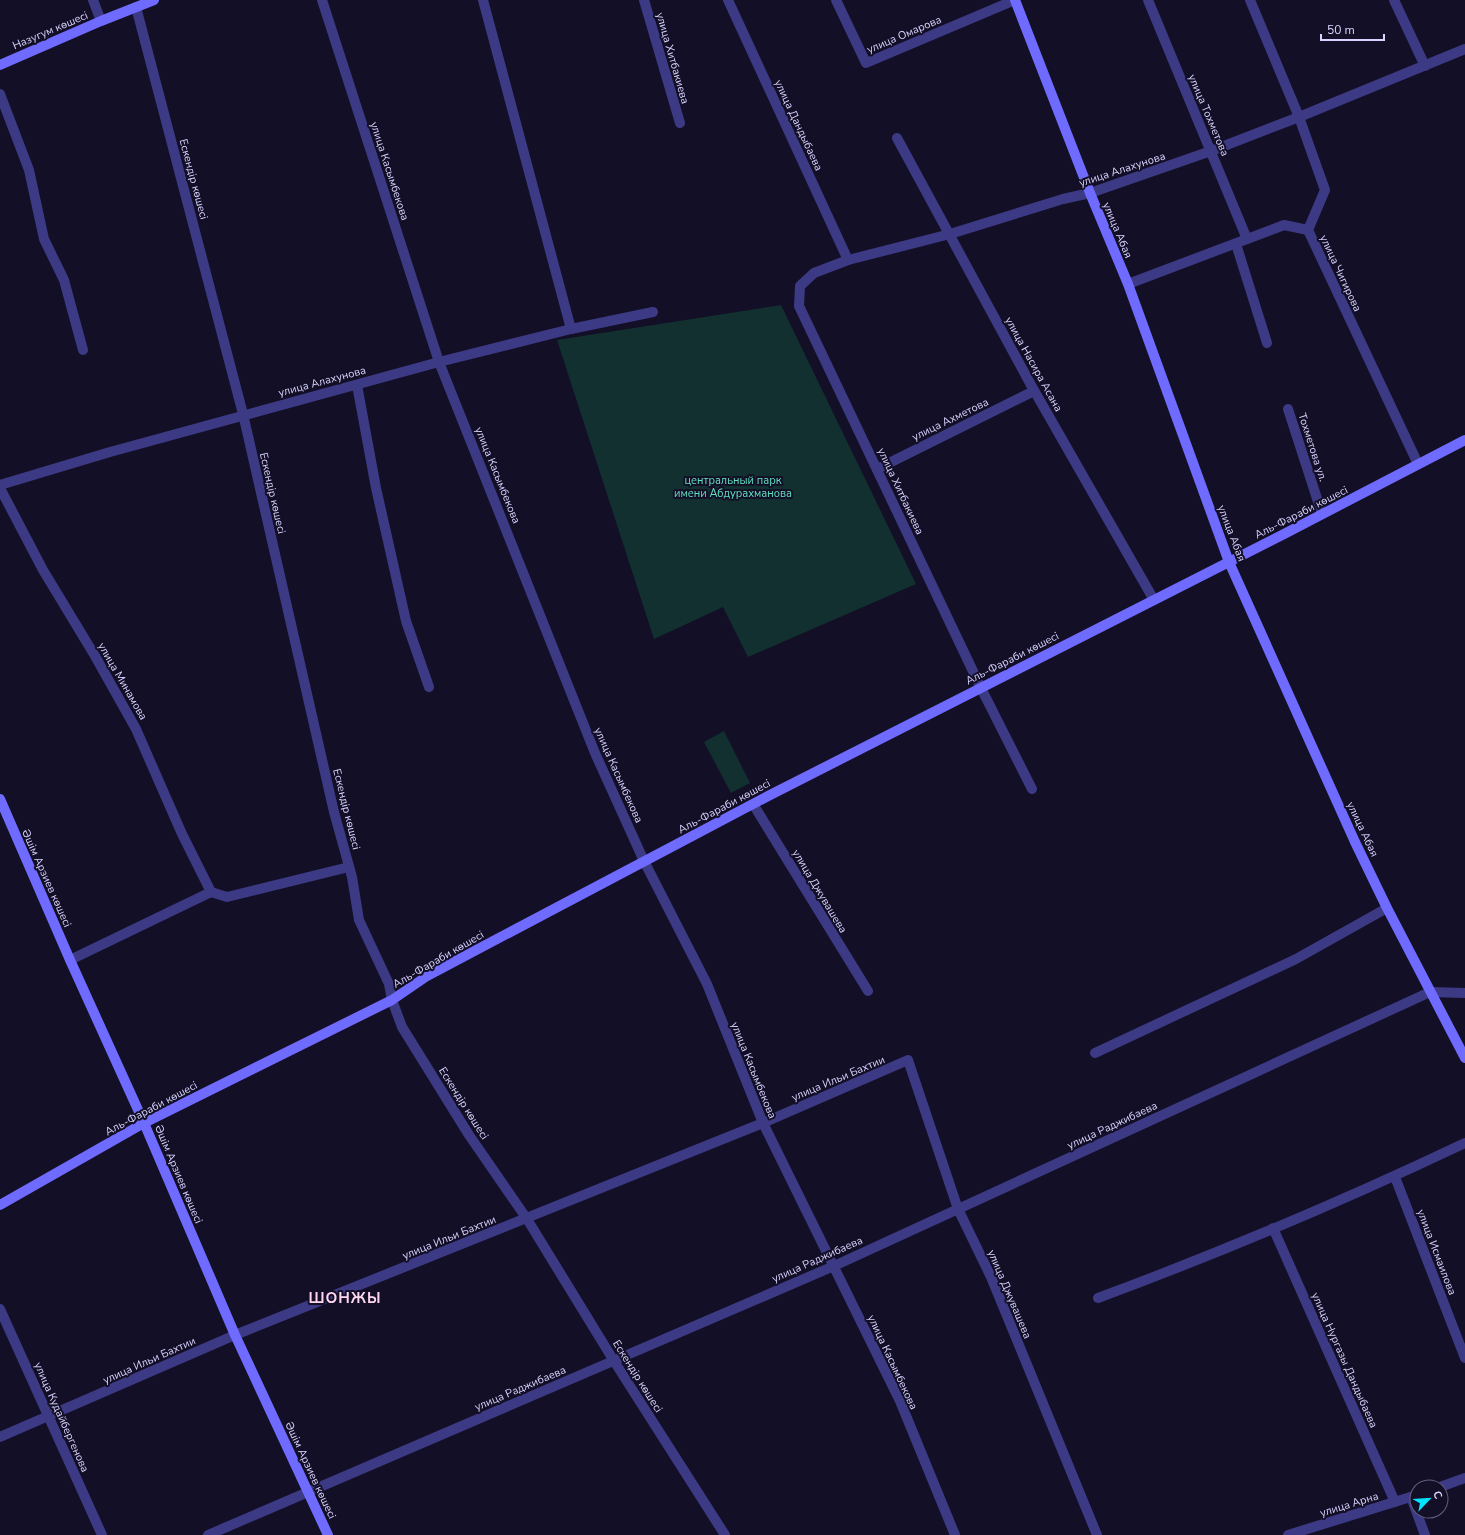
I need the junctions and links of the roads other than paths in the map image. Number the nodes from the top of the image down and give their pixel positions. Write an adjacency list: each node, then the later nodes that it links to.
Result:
1 (93, 0): 13 (street)
2 (154, 0): 12 (main road, Назугум көшесі)
3 (322, 0): 34 (street, улица Касымбекова)
4 (483, 0): 31 (street)
5 (644, 0): 19 (street, улица Хитбакиева)
6 (728, 0): 27 (street, улица Дандыбаева)
7 (836, 0): 8 (street, улица Омарова)
8 (1015, 0): 22 (main road, улица Абая)
9 (1148, 0): 21 (street, улица Тохметова)
10 (1250, 0): 18 (street, улица Чигирова)
11 (1394, 0): 16 (street)
12 (136, 7): 13 (main road, Назугум көшесі); 38 (street, Ескендір көшесі)
13 (101, 21): 15 (main road, Назугум көшесі)
14 (1465, 49): 16 (street, улица Алахунова)
15 (0, 65)
16 (1425, 66): 18 (street, улица Алахунова)
17 (0, 94): 33 (street)
18 (1299, 117): 21 (street, улица Алахунова); 23 (street, улица Чигирова)
19 (680, 123)
20 (897, 138): 24 (street, улица Насира Асана)
21 (1211, 151): 22 (street, улица Алахунова); 25 (street, улица Тохметова)
22 (1090, 193): 24 (street, улица Алахунова); 28 (main road, улица Абая)
23 (1308, 230): 25 (street); 40 (street, улица Чигирова)
24 (950, 234): 27 (street, улица Алахунова); 36 (street, улица Насира Асана)
25 (1247, 239): 26 (street)
26 (1236, 244): 28 (street); 32 (street)
27 (848, 260): 29 (street, улица Алахунова)
28 (1128, 284): 44 (main road, улица Абая)
29 (799, 306): 41 (street, улица Хитбакиева)
30 (653, 312): 31 (street, улица Алахунова)
31 (571, 329): 34 (street, улица Алахунова)
32 (1267, 343)
33 (83, 350)
34 (439, 362): 35 (street, улица Алахунова); 51 (street, улица Касымбекова)
35 (357, 385): 38 (street, улица Алахунова); 46 (street)
36 (1034, 391): 41 (street, улица Ахметова); 45 (street, улица Насира Асана)
37 (1288, 409): 43 (street, Тохметова ул.)
38 (243, 414): 42 (street, улица Алахунова); 52 (street, Ескендір көшесі)
39 (1465, 440): 40 (main road, Аль-Фараби көшесі)
40 (1418, 464): 43 (main road, Аль-Фараби көшесі)
41 (877, 468): 47 (street, улица Хитбакиева)
42 (0, 487): 53 (street, улица Минамова)
43 (1322, 514): 44 (main road, Аль-Фараби көшесі)
44 (1230, 562): 45 (main road, Аль-Фараби көшесі); 54 (main road, улица Абая)
45 (1154, 600): 47 (main road, Аль-Фараби көшесі)
46 (429, 687)
47 (981, 688): 48 (street, улица Хитбакиева); 50 (main road, Аль-Фараби көшесі)
48 (1032, 789)
49 (0, 800): 55 (main road, Әшім Арзиев көшесі)
50 (753, 804): 51 (main road, Аль-Фараби көшесі); 56 (street, улица Джувашева)
51 (644, 861): 59 (main road, Аль-Фараби көшесі); 64 (street, улица Касымбекова)
52 (349, 867): 53 (street); 59 (street, Ескендір көшесі)
53 (211, 892): 55 (street)
54 (1387, 908): 57 (main road, улица Абая); 60 (street)
55 (70, 960): 63 (main road, Әшім Арзиев көшесі)
56 (868, 991)
57 (1430, 992): 58 (street); 61 (main road, улица Абая); 68 (street, улица Раджибаева)
58 (1465, 993)
59 (392, 1000): 63 (main road, Аль-Фараби көшесі); 69 (street, Ескендір көшесі)
60 (1095, 1053)
61 (1465, 1058)
62 (908, 1060): 64 (street, улица Ильи Бахтии); 68 (street, улица Джувашева)
63 (144, 1123): 67 (main road, Аль-Фараби көшесі); 74 (main road, Әшім Арзиев көшесі)
64 (763, 1123): 69 (street, улица Ильи Бахтии); 71 (street, улица Касымбекова)
65 (1465, 1143): 66 (street)
66 (1395, 1176): 70 (street); 75 (street, улица Исмаилова)
67 (0, 1205)
68 (958, 1209): 71 (street, улица Раджибаева); 90 (street, улица Джувашева)
69 (527, 1219): 74 (street, улица Ильи Бахтии); 76 (street, Ескендір көшесі)
70 (1273, 1228): 72 (street); 83 (street, улица Нургазы Дандыбаева)
71 (834, 1266): 76 (street, улица Раджибаева); 89 (street, улица Касымбекова)
72 (1098, 1298)
73 (0, 1309): 77 (street, улица Кудайбергенова)
74 (235, 1335): 77 (street, улица Ильи Бахтии); 81 (main road, Әшім Арзиев көшесі)
75 (1465, 1358)
76 (614, 1361): 81 (street, улица Раджибаева); 88 (street, Ескендір көшесі)
77 (48, 1416): 78 (street, улица Ильи Бахтии); 85 (street, улица Кудайбергенова)
78 (0, 1437)
79 (1465, 1478): 80 (street)
80 (1449, 1484)
81 (308, 1493): 86 (street, улица Раджибаева); 87 (main road, Әшім Арзиев көшесі)
82 (1409, 1498): 83 (street, улица Арна)
83 (1395, 1502): 91 (street, улица Арна)
84 (1420, 1519): 92 (street)
85 (102, 1535)
86 (208, 1535)
87 (328, 1535)
88 (725, 1535)
89 (955, 1535)
90 (1097, 1535)
91 (1288, 1535)
92 (1425, 1535)

